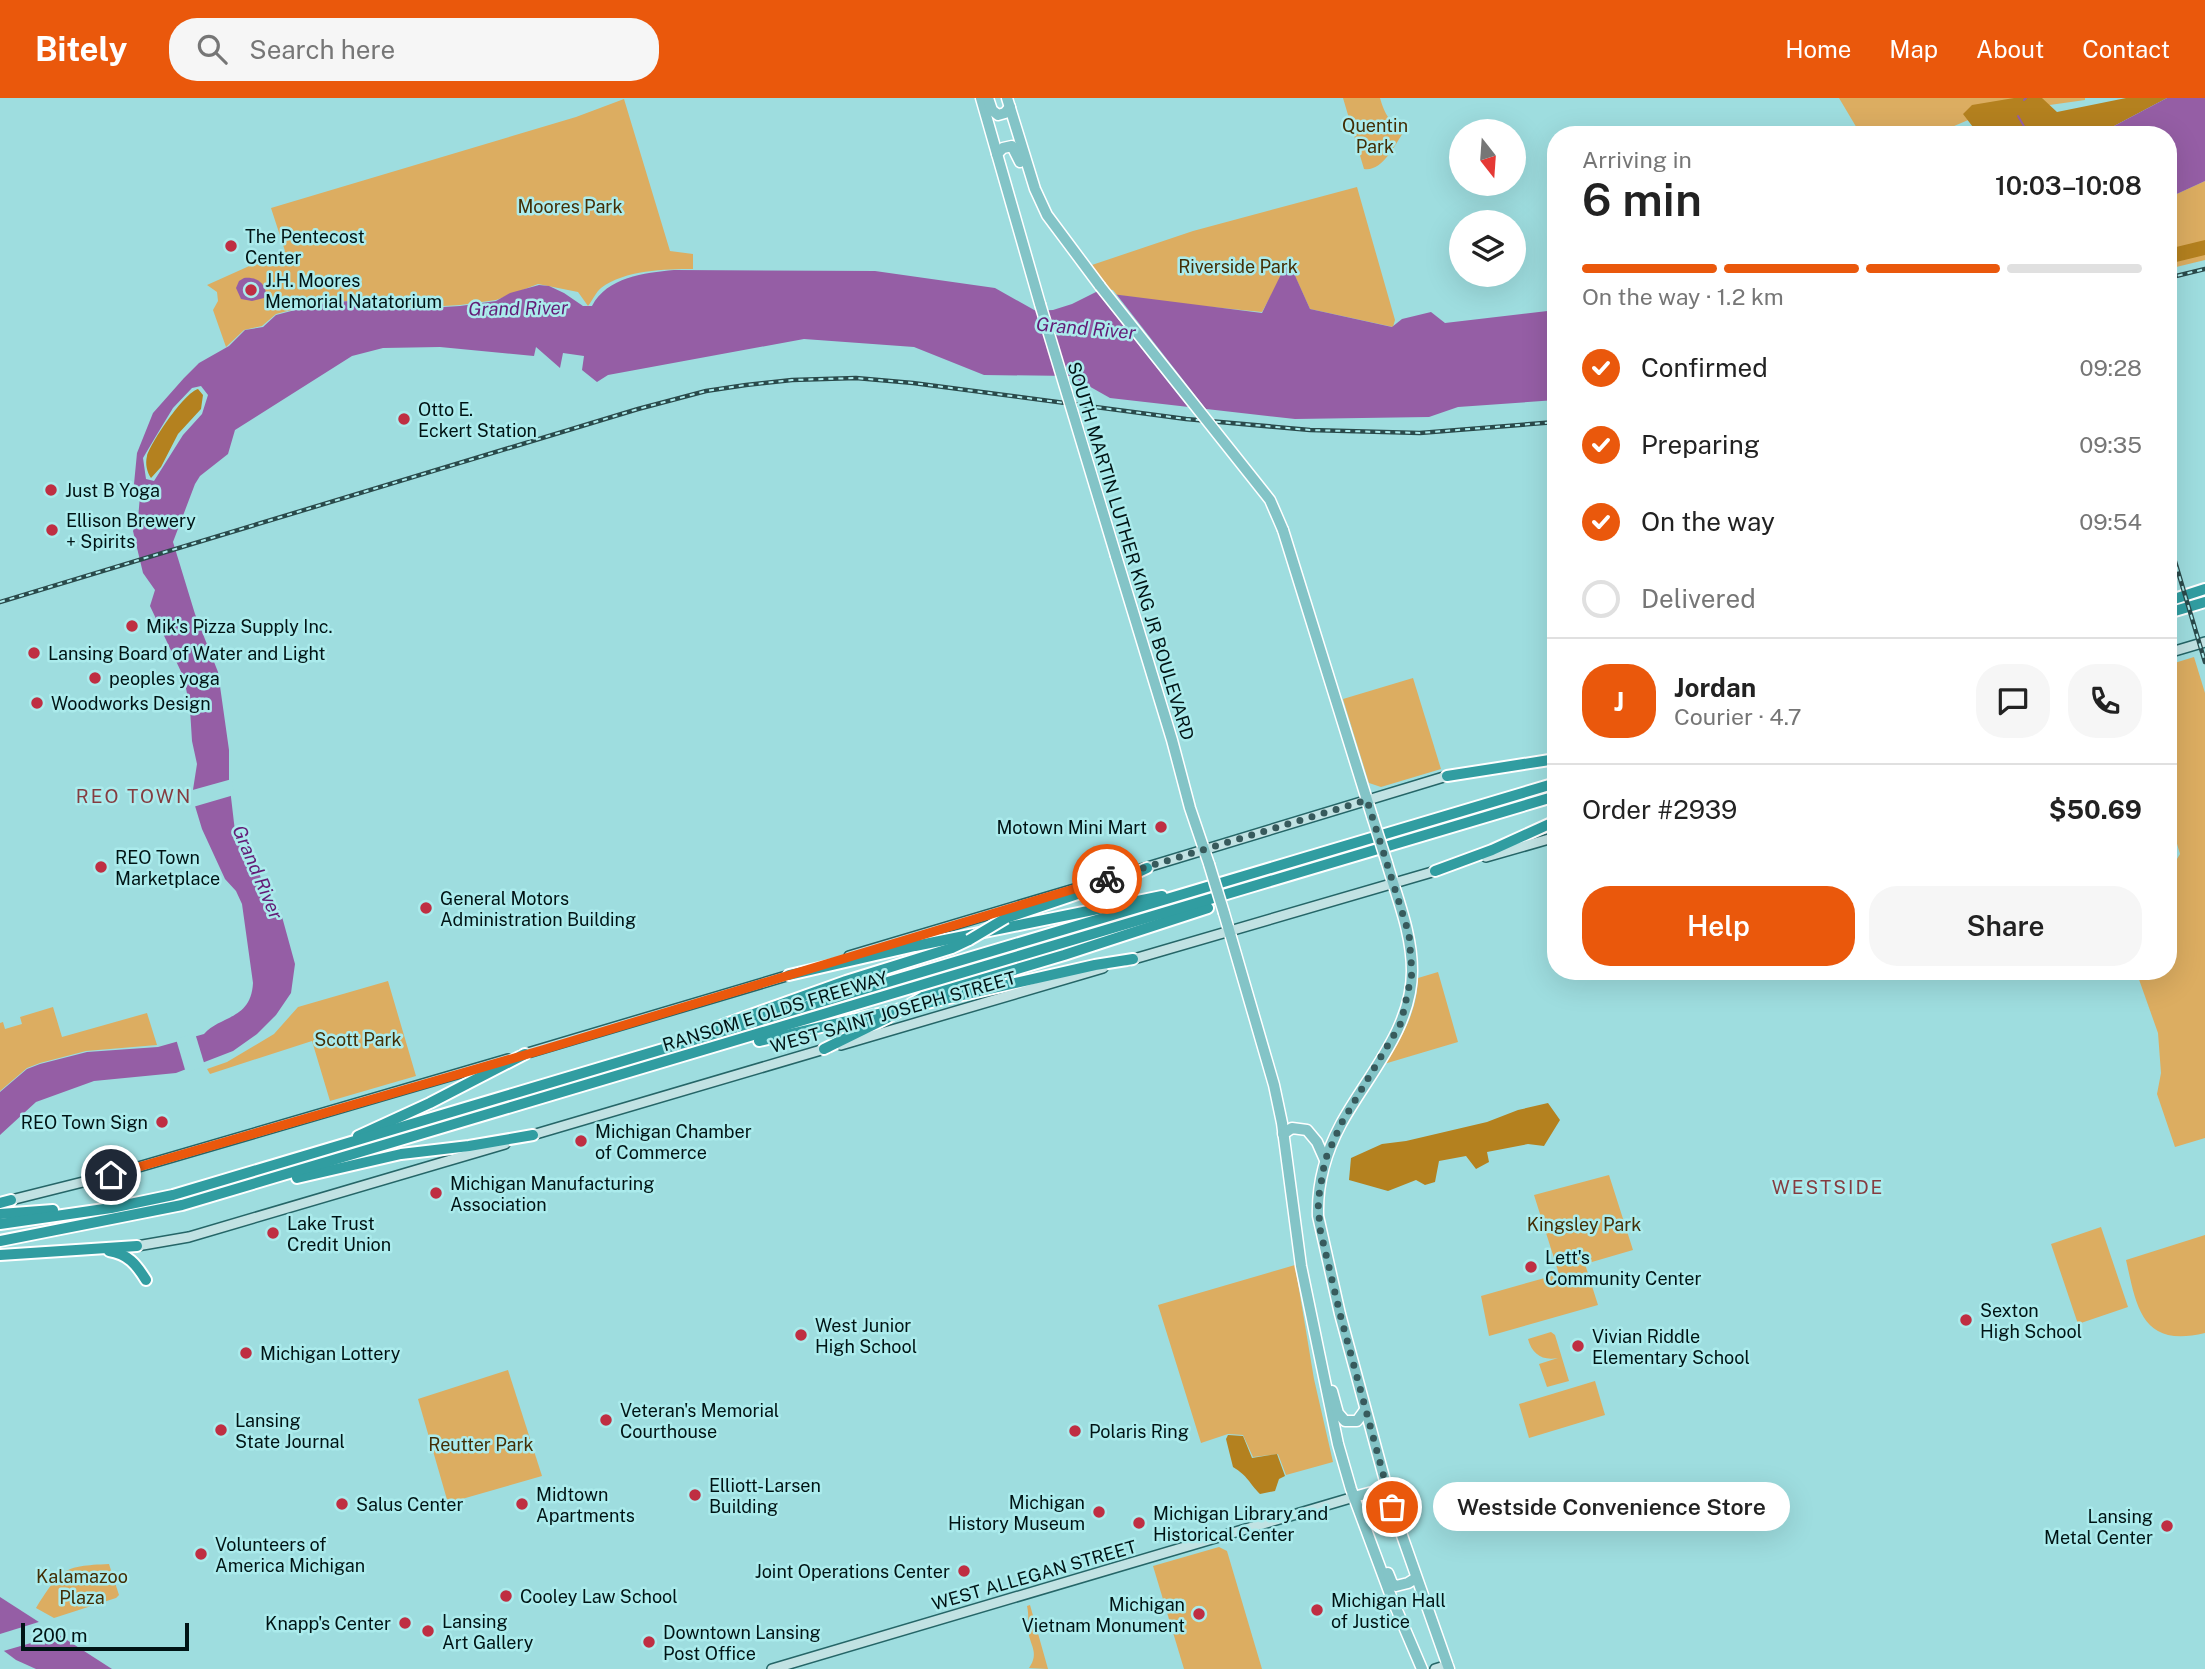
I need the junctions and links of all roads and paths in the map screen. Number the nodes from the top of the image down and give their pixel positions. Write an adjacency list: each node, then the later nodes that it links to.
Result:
1 (981, 98): 4 (main road, SOUTH MARTIN LUTHER KING JR BOULEVARD)
2 (988, 98): 3 (main road)
3 (1008, 103): 5 (main road)
4 (997, 154): 5 (main road); 21 (main road, SOUTH MARTIN LUTHER KING JR BOULEVARD, bridge)
5 (1035, 189): 18 (main road, bridge)
6 (2205, 589): 7 (highway)
7 (2177, 598)
8 (2205, 602): 10 (highway)
9 (2205, 608): 11 (highway)
10 (2177, 613)
11 (2177, 614)
12 (2205, 642): 13 (main road)
13 (2177, 650)
14 (1547, 760): 15 (highway)
15 (1447, 776): 18 (main road)
16 (1547, 786): 25 (highway, RANSOM E OLDS FREEWAY)
17 (1547, 799): 22 (highway, RANSOM E OLDS FREEWAY)
18 (1367, 800): 21 (main road); 26 (main road, bridge)
19 (1547, 825): 24 (highway)
20 (1547, 840): 24 (main road, WEST SAINT JOSEPH STREET)
21 (1204, 851): 23 (main road); 27 (main road, SOUTH MARTIN LUTHER KING JR BOULEVARD, bridge)
22 (1366, 854): 30 (highway, bridge); 33 (highway, RANSOM E OLDS FREEWAY)
23 (1147, 868): 29 (main road); 32 (highway, bridge)
24 (1435, 871): 26 (main road, WEST SAINT JOSEPH STREET)
25 (1257, 874): 29 (highway); 32 (highway, RANSOM E OLDS FREEWAY)
26 (1393, 883): 27 (main road, WEST SAINT JOSEPH STREET); 36 (main road)
27 (1229, 931): 28 (main road, WEST SAINT JOSEPH STREET); 34 (main road, SOUTH MARTIN LUTHER KING JR BOULEVARD)
28 (1133, 959): 30 (main road, WEST SAINT JOSEPH STREET); 33 (highway)
29 (789, 975): 31 (main road)
30 (824, 1049): 35 (main road, WEST SAINT JOSEPH STREET)
31 (526, 1054): 37 (highway); 39 (main road)
32 (606, 1067): 37 (highway, RANSOM E OLDS FREEWAY)
33 (624, 1074): 40 (highway, RANSOM E OLDS FREEWAY)
34 (1283, 1134): 36 (main road); 50 (main road, SOUTH MARTIN LUTHER KING JR BOULEVARD)
35 (533, 1135): 40 (highway); 45 (main road, WEST SAINT JOSEPH STREET)
36 (1325, 1160): 51 (main road)
37 (260, 1170): 38 (highway, RANSOM E OLDS FREEWAY)
38 (167, 1197): 41 (highway); 43 (highway, RANSOM E OLDS FREEWAY)
39 (6, 1202)
40 (182, 1205): 42 (highway, RANSOM E OLDS FREEWAY)
41 (0, 1214)
42 (106, 1221): 44 (highway, RANSOM E OLDS FREEWAY); 46 (highway)
43 (0, 1224)
44 (0, 1241)
45 (136, 1246): 47 (highway)
46 (0, 1247)
47 (68, 1251): 48 (highway); 49 (highway)
48 (0, 1255)
49 (146, 1280)
50 (1311, 1324): 51 (main road); 53 (main road)
51 (1365, 1410): 52 (main road)
52 (1387, 1488): 53 (main road, WEST ALLEGAN STREET); 55 (main road)
53 (1354, 1497): 54 (main road); 57 (main road, WEST ALLEGAN STREET)
54 (1362, 1516): 55 (main road); 58 (main road)
55 (1416, 1578): 56 (main road)
56 (1448, 1667): 59 (main road)
57 (772, 1669)
58 (1422, 1669)
59 (1434, 1669)

